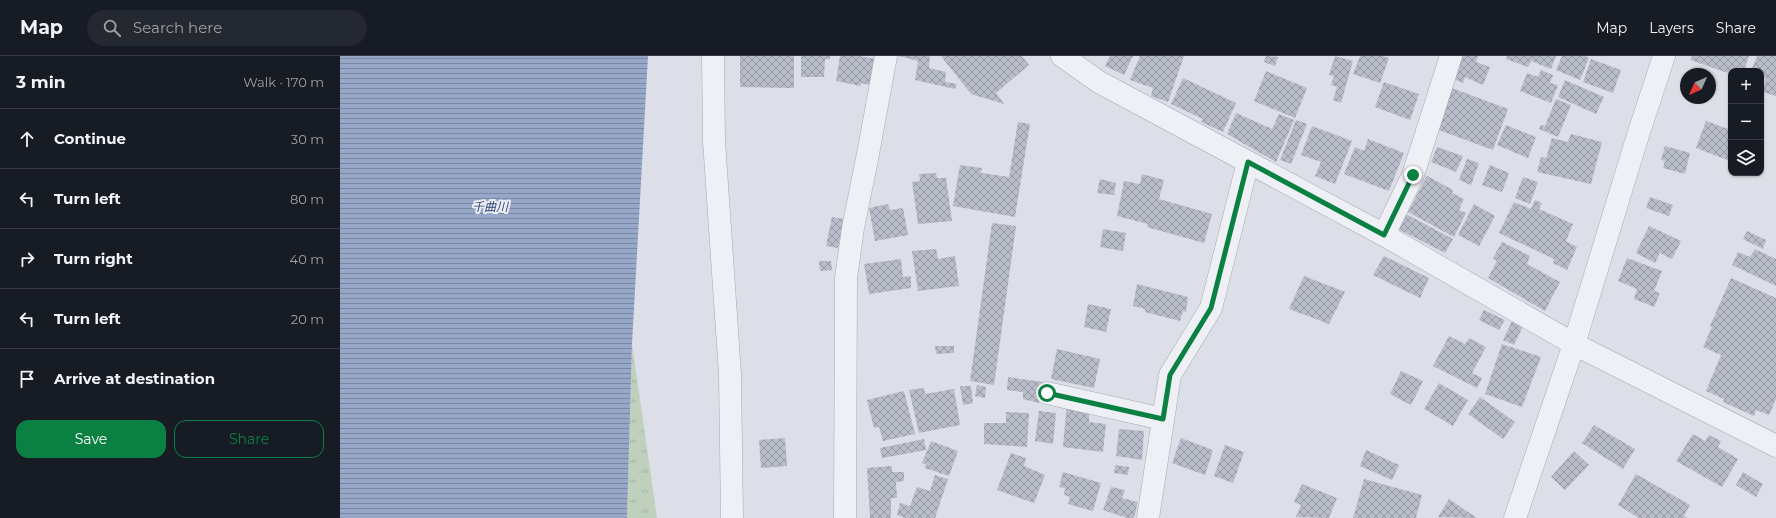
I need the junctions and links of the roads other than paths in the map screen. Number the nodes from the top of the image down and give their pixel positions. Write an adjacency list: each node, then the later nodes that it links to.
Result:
1 (713, 56): 12 (street)
2 (886, 56): 13 (street)
3 (1062, 56): 6 (street)
4 (1451, 56): 7 (street)
5 (1664, 56): 8 (street)
6 (1248, 162): 7 (street); 10 (street)
7 (1384, 235): 8 (street)
8 (1574, 344): 11 (street); 15 (street)
9 (1047, 393): 10 (street)
10 (1163, 419): 14 (street)
11 (1776, 446)
12 (732, 518)
13 (845, 518)
14 (1148, 518)
15 (1515, 518)

